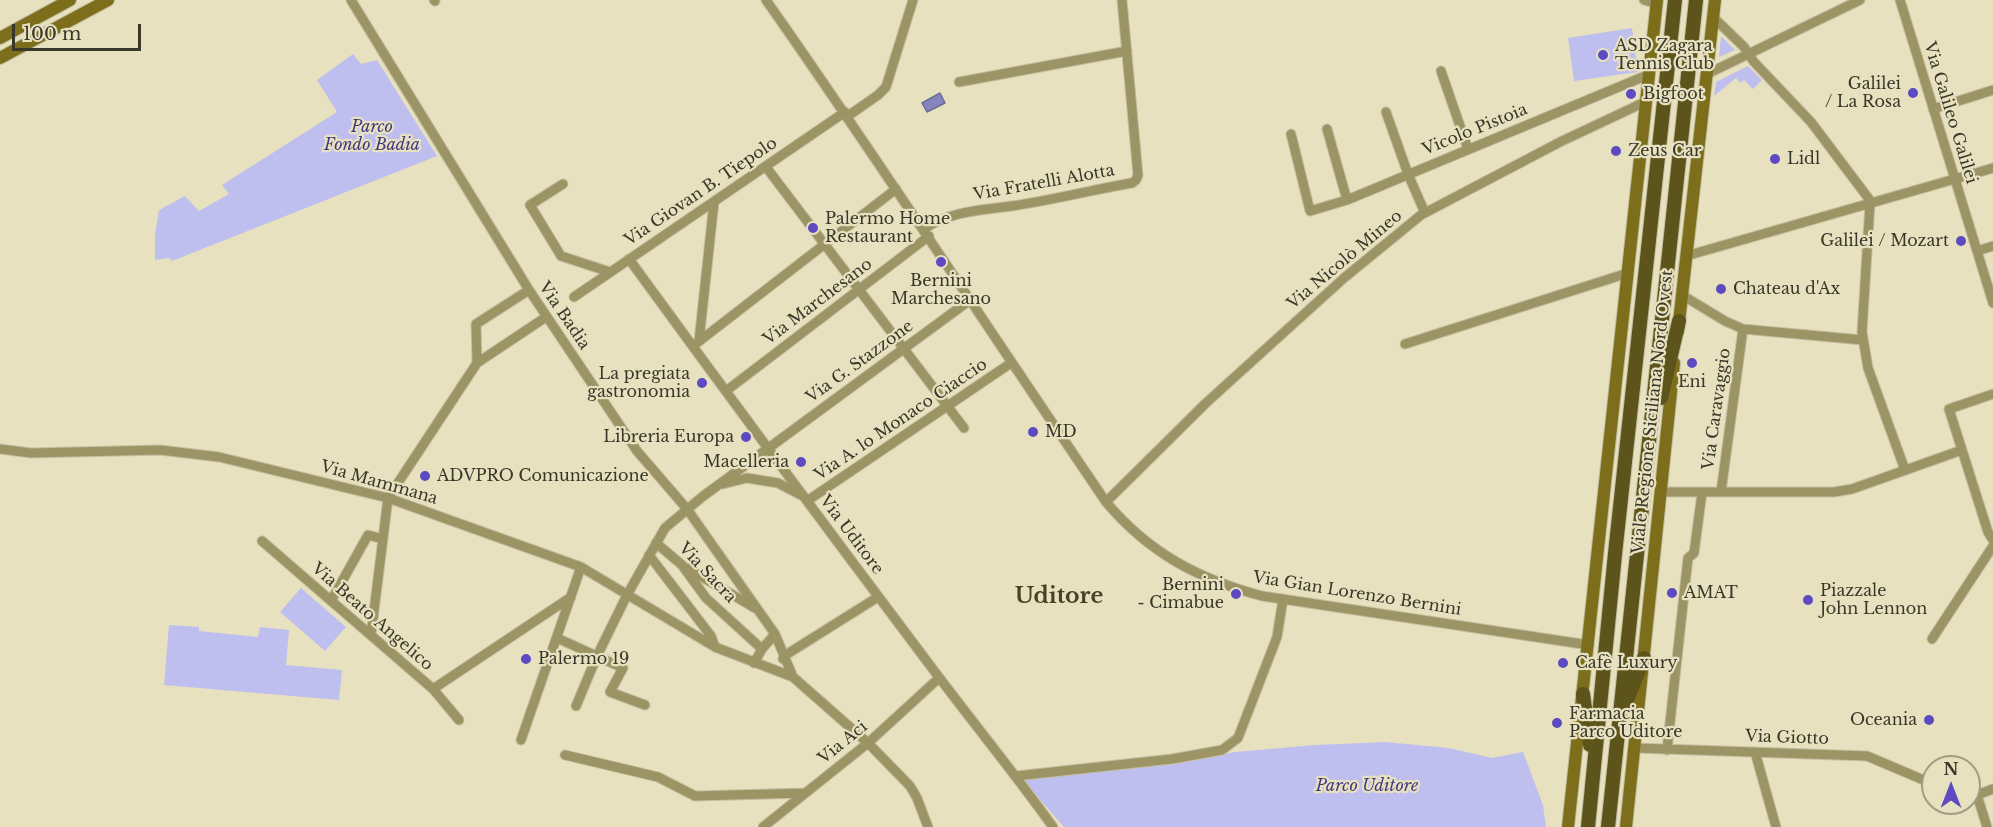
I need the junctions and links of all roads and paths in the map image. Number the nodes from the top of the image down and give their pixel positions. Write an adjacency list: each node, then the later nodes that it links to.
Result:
1 (70, 0): 15 (street)
2 (108, 0): 18 (street)
3 (351, 0): 51 (street, Via Badia)
4 (766, 0): 27 (street, Via Gian Lorenzo Bernini)
5 (913, 0): 27 (street, Via Giovan B. Tiepolo)
6 (1122, 0): 16 (street, Via Fratelli Alotta)
7 (1644, 0): 13 (street)
8 (1675, 0): 35 (main road, Viale Regione Siciliana Nord Ovest)
9 (1696, 0): 73 (main road, Viale Regione Siciliana Nord Ovest)
10 (1716, 0): 14 (street, Viale Regione Siciliana Nord Ovest)
11 (1860, 0): 17 (street)
12 (1900, 0): 25 (street, Via Galileo Galilei)
13 (1657, 2): 20 (street)
14 (1713, 17): 17 (street); 21 (street, Viale Regione Siciliana Nord Ovest)
15 (0, 38)
16 (1127, 51): 22 (street); 43 (street, Via Fratelli Alotta)
17 (1749, 54): 21 (street); 41 (street)
18 (0, 58)
19 (1441, 70): 31 (street)
20 (1650, 74): 24 (street); 31 (street, Vicolo Pistoia)
21 (1707, 74): 47 (street, Viale Regione Siciliana Nord Ovest)
22 (959, 82)
23 (1993, 90): 25 (street)
24 (1647, 101): 30 (street); 42 (street, Via Nicolò Mineo)
25 (1933, 109): 36 (street, Via Galileo Galilei)
26 (1386, 112): 34 (street)
27 (846, 114): 32 (street, Via Giovan B. Tiepolo); 38 (street, Via Gian Lorenzo Bernini)
28 (1327, 129): 39 (street)
29 (1291, 134): 39 (street, Vicolo Pistoia)
30 (1642, 148): 35 (street); 50 (street)
31 (1468, 149): 34 (street, Vicolo Pistoia)
32 (766, 167): 40 (street, Via Giovan B. Tiepolo); 44 (street)
33 (1993, 168): 36 (street)
34 (1408, 174): 39 (street, Vicolo Pistoia); 42 (street)
35 (1655, 178): 123 (main road, Viale Regione Siciliana Nord Ovest)
36 (1955, 179): 41 (street); 46 (street, Via Galileo Galilei)
37 (563, 184): 49 (street)
38 (896, 189): 43 (street, Via Gian Lorenzo Bernini); 44 (street)
39 (1347, 200)
40 (714, 202): 48 (street, Via Giovan B. Tiepolo); 61 (street)
41 (1871, 203): 47 (street); 60 (street)
42 (1425, 213): 81 (street, Via Nicolò Mineo)
43 (926, 232): 52 (street, Via Marchesano); 55 (street, Via Gian Lorenzo Bernini)
44 (825, 244): 52 (street); 61 (street)
45 (1993, 246): 46 (street)
46 (1977, 251): 56 (street, Via Galileo Galilei)
47 (1686, 256): 53 (street, Viale Regione Siciliana Nord Ovest)
48 (629, 259): 49 (street, Via Giovan B. Tiepolo); 61 (street, Via Uditore)
49 (610, 272): 54 (street, Via Giovan B. Tiepolo)
50 (1628, 273): 62 (street); 101 (street)
51 (529, 290): 57 (street, Via Badia); 64 (street)
52 (858, 290): 63 (street); 66 (street, Via Marchesano)
53 (1682, 295): 58 (street, Viale Regione Siciliana Nord Ovest); 59 (street)
54 (574, 297)
55 (970, 300): 63 (street, Via G. Stazzone); 65 (street, Via Gian Lorenzo Bernini)
56 (1993, 303)
57 (546, 317): 64 (street); 82 (street, Via Badia)
58 (1679, 321): 73 (main road); 76 (street, Viale Regione Siciliana Nord Ovest)
59 (1743, 329): 60 (street); 77 (street, Via Caravaggio)
60 (1863, 340): 74 (street)
61 (696, 344): 66 (street, Via Uditore)
62 (1405, 344)
63 (903, 348): 68 (street); 70 (street, Via G. Stazzone)
64 (477, 363): 79 (street)
65 (1011, 363): 68 (street, Via A. lo Monaco Ciaccio); 81 (street, Via Gian Lorenzo Bernini)
66 (726, 392): 70 (street, Via Uditore)
67 (1993, 394): 72 (street)
68 (947, 406): 69 (street); 80 (street, Via A. lo Monaco Ciaccio)
69 (964, 428)
70 (768, 448): 75 (street, Via G. Stazzone); 80 (street, Via Uditore)
71 (0, 449): 79 (street, Via Mammana)
72 (1962, 450): 74 (street); 84 (street)
73 (1647, 461): 115 (main road, Viale Regione Siciliana Nord Ovest)
74 (1905, 470): 77 (street)
75 (718, 486): 80 (street); 82 (street, Via G. Stazzone)
76 (1661, 492): 78 (street); 106 (street, Viale Regione Siciliana Nord Ovest)
77 (1721, 492): 78 (street)
78 (1702, 493): 120 (street)
79 (387, 498): 83 (street); 90 (street, Via Mammana)
80 (805, 499): 93 (street, Via Uditore)
81 (1106, 502): 94 (street, Via Gian Lorenzo Bernini)
82 (687, 509): 86 (street, Via G. Stazzone); 96 (street, Via Badia)
83 (383, 539): 95 (street); 98 (street)
84 (1993, 540)
85 (262, 541): 95 (street, Via Beato Angelico)
86 (656, 543): 88 (street, Via G. Stazzone); 89 (street, Via Sacra)
87 (1993, 546): 100 (street)
88 (649, 555): 91 (street, Via G. Stazzone); 102 (street)
89 (682, 565): 96 (street); 103 (street, Via Sacra)
90 (581, 567): 91 (street, Via Mammana); 92 (street)
91 (627, 595): 102 (street, Via Mammana); 104 (street, Via G. Stazzone)
92 (571, 597): 99 (street); 111 (street)
93 (878, 597): 105 (street); 110 (street, Via Uditore)
94 (1284, 599): 101 (street, Via Gian Lorenzo Bernini); 124 (street)
95 (331, 601): 98 (street, Via Beato Angelico)
96 (758, 610): 97 (street, Via Badia)
97 (775, 634): 103 (street); 105 (street, Via Badia)
98 (371, 635): 111 (street, Via Beato Angelico)
99 (557, 638): 104 (street); 117 (street)
100 (1932, 639)
101 (1589, 645): 112 (street)
102 (715, 647): 107 (street, Via Mammana)
103 (762, 649): 107 (street)
104 (597, 656): 113 (street); 114 (street, Via G. Stazzone)
105 (784, 656): 108 (street); 109 (street, Via Badia)
106 (1644, 657): 115 (main road); 119 (street, Viale Regione Siciliana Nord Ovest)
107 (754, 663): 108 (street, Via Mammana)
108 (778, 672): 109 (street, Via Mammana)
109 (793, 677): 118 (street)
110 (939, 678): 118 (street, Via Aci); 124 (street, Via Uditore)
111 (433, 689): 116 (street, Via Beato Angelico)
112 (1583, 693): 123 (main road); 131 (street)
113 (645, 705)
114 (576, 706)
115 (1620, 717): 133 (main road, Viale Regione Siciliana Nord Ovest)
116 (459, 720)
117 (521, 740)
118 (868, 743): 126 (street, Via Aci); 129 (street)
119 (1635, 748): 120 (street, Via Giotto); 134 (street, Viale Regione Siciliana Nord Ovest)
120 (1666, 750): 121 (street, Via Giotto)
121 (1755, 752): 125 (street, Via Giotto); 135 (street)
122 (565, 755): 126 (street)
123 (1593, 767): 132 (main road, Viale Regione Siciliana Nord Ovest)
124 (1016, 776): 130 (street, Via Uditore)
125 (1921, 779)
126 (805, 793): 128 (street, Via Aci)
127 (1981, 813): 136 (street)
128 (762, 827)
129 (928, 827)
130 (1053, 827)
131 (1568, 827)
132 (1588, 827)
133 (1608, 827)
134 (1626, 827)
135 (1776, 827)
136 (1987, 827)

